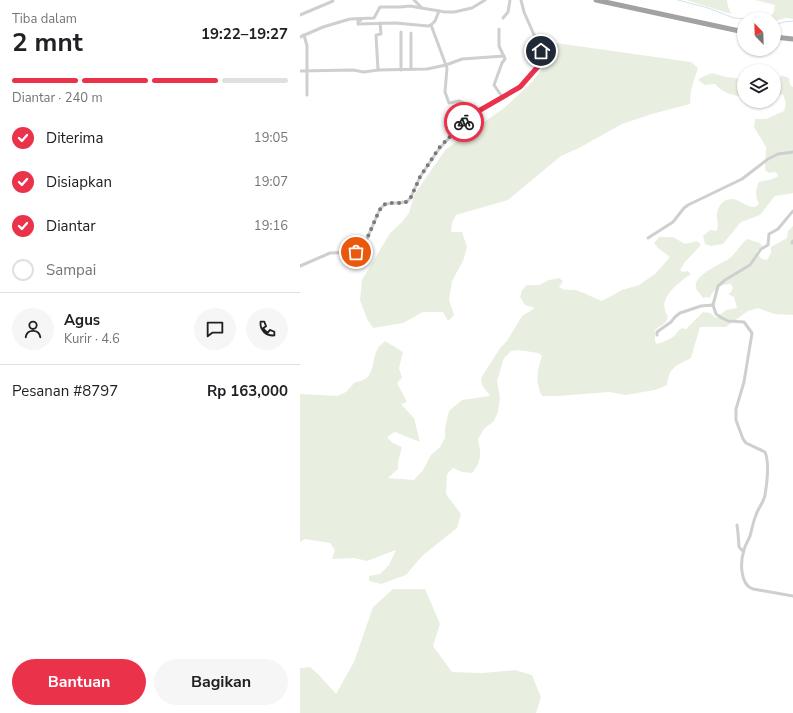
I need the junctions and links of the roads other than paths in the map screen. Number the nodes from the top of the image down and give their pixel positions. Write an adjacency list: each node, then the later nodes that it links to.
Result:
1 (414, 0): 7 (street)
2 (485, 0): 8 (street)
3 (510, 0): 11 (street)
4 (521, 0): 30 (street)
5 (596, 0): 15 (highway)
6 (333, 1): 9 (street)
7 (422, 7): 8 (street); 10 (street)
8 (439, 11): 13 (street)
9 (300, 15)
10 (369, 18): 12 (street); 18 (street)
11 (503, 18)
12 (380, 23): 13 (street); 25 (street)
13 (431, 25): 23 (street)
14 (499, 29): 22 (street)
15 (737, 30)
16 (401, 32): 26 (street)
17 (411, 33): 24 (street)
18 (304, 35): 19 (street); 28 (street)
19 (300, 37)
20 (781, 38): 21 (highway)
21 (793, 40)
22 (504, 56): 23 (street); 30 (street)
23 (446, 65): 24 (street); 31 (street)
24 (411, 69): 26 (street)
25 (378, 70): 26 (street); 28 (street)
26 (401, 70)
27 (300, 71): 28 (street)
28 (308, 71): 29 (street)
29 (307, 95)
30 (503, 98): 31 (street)
31 (466, 121): 35 (street)
32 (793, 152): 34 (street)
33 (793, 211): 36 (street)
34 (648, 238)
35 (300, 266)
36 (713, 305): 37 (street); 39 (street)
37 (657, 335)
38 (737, 525): 39 (street)
39 (743, 551): 40 (street)
40 (793, 596)

